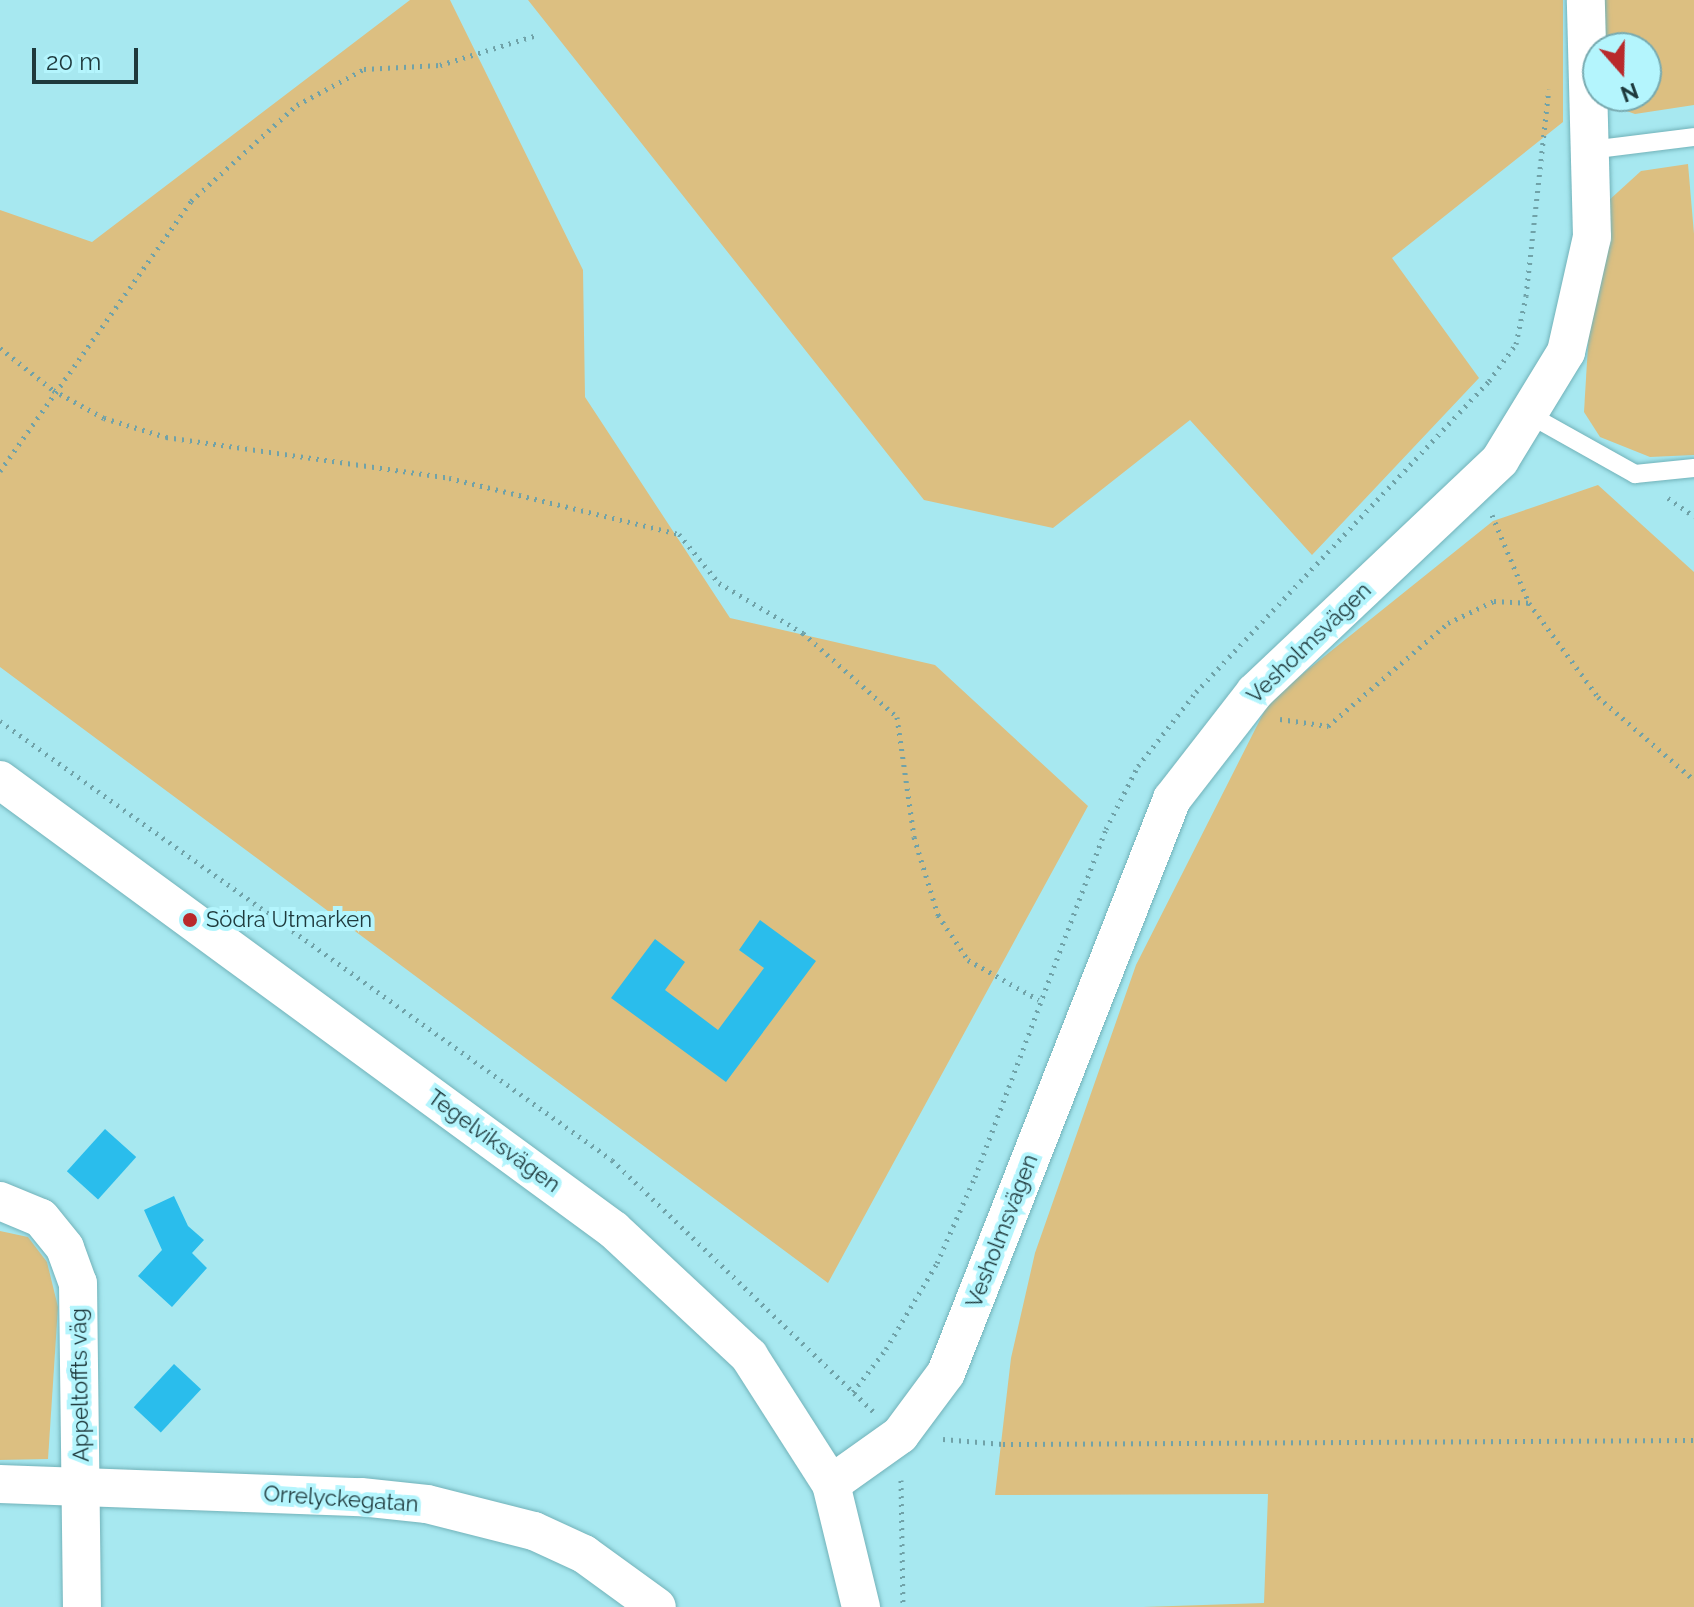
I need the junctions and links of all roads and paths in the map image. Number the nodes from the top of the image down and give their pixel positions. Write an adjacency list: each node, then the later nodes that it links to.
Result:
1 (1586, 0): 5 (street, Vesholmsvägen)
2 (537, 35): 7 (path)
3 (1549, 86): 13 (path)
4 (1694, 137): 5 (lane)
5 (1590, 150): 8 (street, Vesholmsvägen)
6 (0, 348): 7 (path)
7 (53, 390): 10 (path); 18 (path)
8 (1528, 414): 9 (lane); 11 (street, Vesholmsvägen)
9 (1694, 468)
10 (0, 471)
11 (1478, 481): 12 (path); 14 (street, Vesholmsvägen)
12 (1529, 603): 14 (path); 17 (path)
13 (1196, 692): 14 (path); 18 (path)
14 (1238, 713): 21 (street, Vesholmsvägen)
15 (0, 721): 20 (path)
16 (0, 780): 25 (street, Tegelviksvägen)
17 (1694, 780)
18 (1039, 1000): 20 (path)
19 (0, 1201): 24 (street, Appeltoffts väg)
20 (853, 1392): 21 (path)
21 (900, 1435): 22 (path); 25 (street, Vesholmsvägen); 29 (path)
22 (1694, 1440)
23 (0, 1484): 24 (street, Orrelyckegatan)
24 (82, 1484): 26 (street, Appeltoffts väg); 27 (street, Orrelyckegatan)
25 (831, 1484): 28 (street, Tegelviksvägen)
26 (82, 1607)
27 (657, 1607)
28 (861, 1607)
29 (903, 1607)

